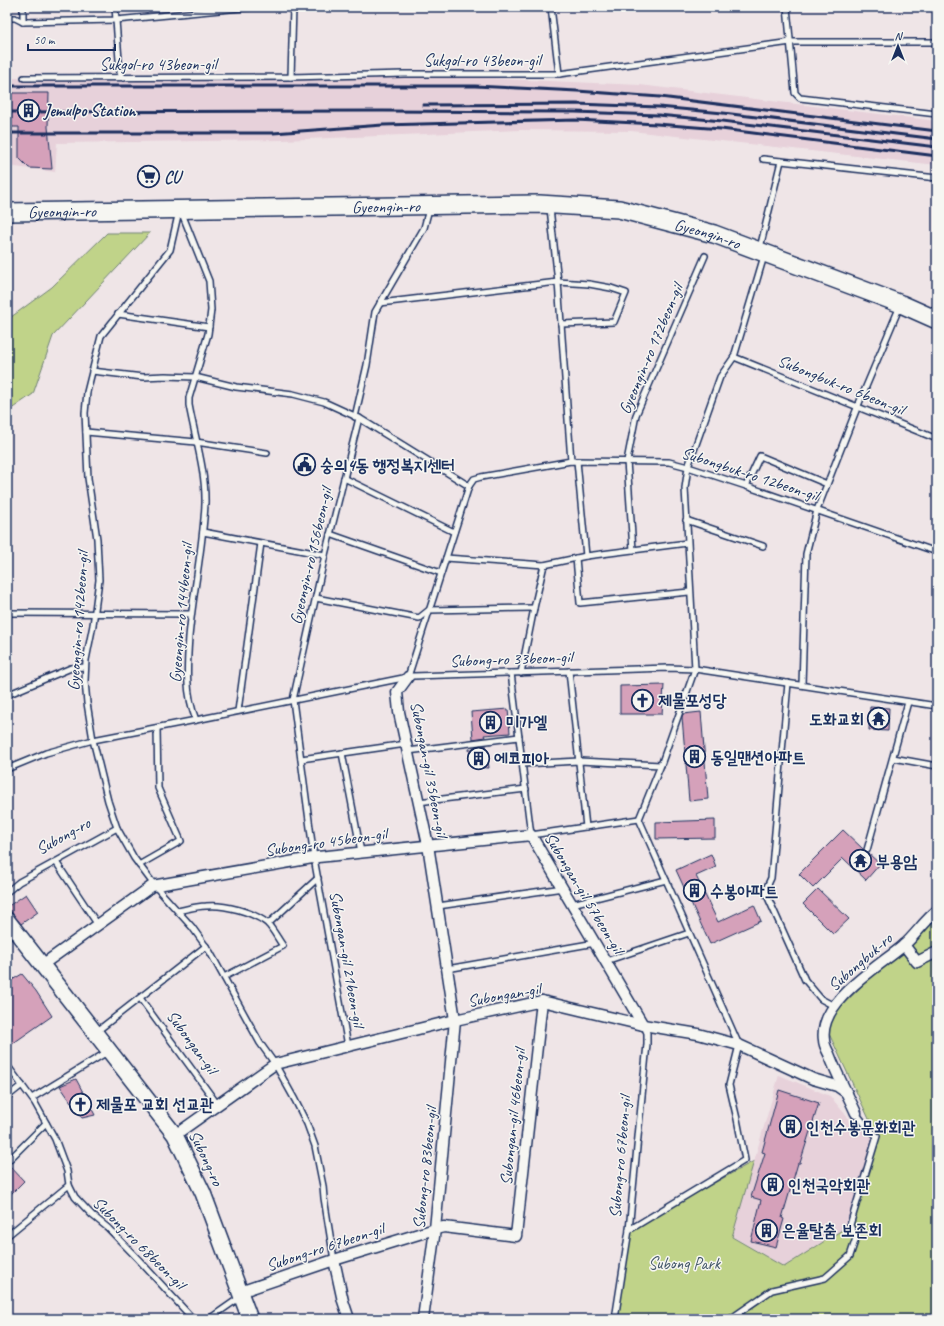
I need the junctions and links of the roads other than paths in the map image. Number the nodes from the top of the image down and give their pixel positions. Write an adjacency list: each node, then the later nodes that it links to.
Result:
1 (23, 7): 9 (lane)
2 (115, 7): 8 (lane)
3 (251, 7): 8 (lane)
4 (293, 7): 13 (lane)
5 (551, 7): 12 (lane)
6 (787, 7): 10 (lane)
7 (7, 18): 9 (lane)
8 (116, 20): 9 (lane); 15 (lane)
9 (23, 22)
10 (791, 42): 11 (lane, Sukgol-ro 43beon-gil); 12 (lane, Sukgol-ro 43beon-gil); 16 (lane)
11 (937, 42)
12 (559, 74): 13 (lane, Sukgol-ro 43beon-gil)
13 (291, 77): 15 (lane, Sukgol-ro 43beon-gil)
14 (24, 78): 15 (lane, Sukgol-ro 43beon-gil)
15 (124, 78)
16 (937, 114)
17 (763, 159): 18 (lane)
18 (781, 161): 19 (lane); 24 (lane, Gyeongin-ro)
19 (937, 178)
20 (550, 205): 21 (main road, Gyeongin-ro); 24 (main road, Gyeongin-ro); 26 (lane)
21 (429, 206): 22 (main road, Gyeongin-ro); 27 (lane, Gyeongin-ro 156beon-gil)
22 (180, 208): 23 (main road, Gyeongin-ro); 29 (lane, Gyeongin-ro 142beon-gil); 32 (lane, Gyeongin-ro 144beon-gil)
23 (7, 212)
24 (762, 252): 28 (main road, Gyeongin-ro); 33 (lane)
25 (705, 256): 43 (lane, Gyeongin-ro 172beon-gil)
26 (558, 282): 27 (lane); 31 (lane); 31 (lane)
27 (380, 303): 37 (lane, Gyeongin-ro 156beon-gil)
28 (901, 304): 30 (main road, Gyeongin-ro); 36 (lane)
29 (118, 314): 32 (lane); 34 (lane, Gyeongin-ro 142beon-gil)
30 (937, 320)
31 (561, 324): 42 (lane)
32 (209, 327): 35 (lane, Gyeongin-ro 144beon-gil)
33 (734, 357): 36 (lane, Subongbuk-ro 6beon-gil); 44 (lane)
34 (92, 371): 35 (lane); 38 (lane, Gyeongin-ro 142beon-gil)
35 (195, 377): 37 (lane); 40 (lane, Gyeongin-ro 144beon-gil)
36 (858, 408): 39 (lane, Subongbuk-ro 6beon-gil); 46 (lane)
37 (357, 417): 45 (lane, Gyeongin-ro 156beon-gil); 47 (lane)
38 (86, 432): 40 (lane); 70 (lane, Gyeongin-ro 142beon-gil)
39 (937, 439)
40 (196, 442): 41 (lane); 51 (lane, Gyeongin-ro 144beon-gil)
41 (267, 454)
42 (574, 461): 43 (lane, Subongbuk-ro 12beon-gil); 47 (lane, Subongbuk-ro 12beon-gil); 60 (lane)
43 (628, 461): 44 (lane, Subongbuk-ro 12beon-gil); 57 (lane, Gyeongin-ro 172beon-gil)
44 (688, 467): 48 (lane, Subongbuk-ro 12beon-gil); 50 (lane)
45 (344, 478): 52 (lane); 53 (lane, Gyeongin-ro 156beon-gil)
46 (827, 484): 48 (lane); 49 (lane)
47 (469, 486): 52 (lane, Subongan-gil 35beon-gil)
48 (746, 486): 49 (lane, Subongbuk-ro 12beon-gil)
49 (817, 510): 58 (lane, Subongbuk-ro 12beon-gil); 79 (lane)
50 (686, 520): 55 (lane); 56 (lane)
51 (203, 532): 54 (lane, Gyeongin-ro 144beon-gil); 71 (lane, Gyeongin-ro 144beon-gil)
52 (454, 532): 61 (lane, Subongan-gil 35beon-gil)
53 (330, 534): 59 (lane, Gyeongin-ro 156beon-gil); 64 (lane)
54 (262, 543): 59 (lane, Gyeongin-ro 144beon-gil); 84 (lane)
55 (687, 543): 57 (lane); 65 (lane)
56 (763, 546)
57 (633, 550): 60 (lane)
58 (937, 552)
59 (325, 554): 66 (lane, Gyeongin-ro 156beon-gil)
60 (586, 556): 62 (lane)
61 (446, 558): 63 (lane); 64 (lane, Subongan-gil 35beon-gil)
62 (576, 558): 63 (lane); 65 (lane)
63 (544, 565): 67 (lane)
64 (441, 573): 68 (lane, Subongan-gil 35beon-gil)
65 (689, 592): 73 (lane)
66 (316, 598): 68 (lane); 81 (lane, Gyeongin-ro 156beon-gil)
67 (534, 608): 68 (lane); 76 (lane)
68 (429, 610): 77 (lane, Subongan-gil 35beon-gil)
69 (7, 613): 70 (lane)
70 (95, 614): 71 (lane); 72 (lane, Gyeongin-ro 142beon-gil)
71 (191, 614): 85 (lane, Gyeongin-ro 144beon-gil)
72 (86, 667): 80 (lane); 88 (lane, Gyeongin-ro 142beon-gil)
73 (694, 669): 74 (lane, Subong-ro 33beon-gil); 78 (lane, Subong-ro 33beon-gil); 95 (lane)
74 (569, 671): 76 (lane, Subong-ro 33beon-gil); 93 (lane)
75 (511, 673): 76 (lane, Subong-ro 33beon-gil); 77 (lane, Subong-ro 33beon-gil); 87 (lane, Subongan-gil 57beon-gil)
76 (521, 673)
77 (408, 677): 81 (lane, Subong-ro 33beon-gil); 89 (street, Subongan-gil 35beon-gil)
78 (788, 683): 79 (lane, Subong-ro 33beon-gil); 133 (lane)
79 (802, 686): 82 (lane, Subong-ro 33beon-gil)
80 (7, 695)
81 (293, 700): 84 (lane, Subong-ro 33beon-gil); 91 (lane, Subongan-gil 21beon-gil)
82 (908, 702): 83 (lane, Subong-ro 33beon-gil); 92 (lane)
83 (937, 706)
84 (238, 712): 85 (lane, Subong-ro 33beon-gil)
85 (196, 720): 86 (lane, Subong-ro 33beon-gil)
86 (156, 728): 88 (lane, Subong-ro 33beon-gil); 109 (lane)
87 (519, 737): 89 (lane); 94 (lane, Subongan-gil 57beon-gil)
88 (93, 740): 97 (lane, Subong-ro 33beon-gil); 102 (lane, Gyeongin-ro 142beon-gil)
89 (407, 747): 90 (lane); 99 (street, Subongan-gil 35beon-gil)
90 (342, 753): 91 (lane); 106 (lane)
91 (301, 758): 107 (lane, Subongan-gil 21beon-gil)
92 (893, 758): 96 (lane); 105 (lane)
93 (579, 761): 94 (lane); 95 (lane); 101 (lane)
94 (522, 764): 98 (lane, Subongan-gil 57beon-gil)
95 (661, 764): 100 (lane)
96 (937, 766)
97 (7, 769)
98 (526, 789): 99 (lane); 103 (lane, Subongan-gil 57beon-gil)
99 (418, 802): 104 (street, Subongan-gil 35beon-gil)
100 (639, 819): 101 (lane, Subong-ro 45beon-gil); 111 (lane)
101 (586, 827): 103 (lane, Subong-ro 45beon-gil)
102 (117, 828): 108 (lane, Subong-ro); 109 (lane, Gyeongin-ro 142beon-gil)
103 (531, 835): 104 (street, Subong-ro 45beon-gil); 113 (street, Subongan-gil 57beon-gil)
104 (428, 845): 106 (street, Subong-ro 45beon-gil); 116 (street, Subongan-gil 35beon-gil)
105 (867, 850)
106 (361, 852): 107 (street, Subong-ro 45beon-gil)
107 (314, 858): 110 (lane, Subongan-gil 21beon-gil); 112 (street, Subong-ro 45beon-gil)
108 (56, 862): 114 (lane, Subong-ro); 121 (lane)
109 (139, 865): 112 (lane, Gyeongin-ro 142beon-gil)
110 (318, 878): 120 (lane, Subongan-gil 21beon-gil); 138 (lane, Subongan-gil 21beon-gil)
111 (666, 880): 115 (lane); 122 (lane)
112 (155, 886): 117 (lane, Gyeongin-ro 142beon-gil); 121 (street, Subong-ro 45beon-gil)
113 (563, 888): 115 (street, Subongan-gil 57beon-gil); 116 (lane)
114 (7, 892)
115 (572, 904): 123 (street, Subongan-gil 57beon-gil)
116 (438, 906): 129 (street, Subongan-gil 35beon-gil)
117 (178, 911): 120 (lane); 125 (lane, Gyeongin-ro 142beon-gil)
118 (937, 911): 124 (street, Subongbuk-ro)
119 (7, 920): 128 (street, Subong-ro)
120 (268, 924): 130 (lane)
121 (98, 925): 128 (street, Subong-ro 45beon-gil)
122 (689, 933): 127 (lane); 137 (lane)
123 (595, 944): 127 (street, Subongan-gil 57beon-gil); 129 (lane)
124 (904, 945): 126 (street); 133 (street, Subongbuk-ro)
125 (206, 946): 130 (lane, Gyeongin-ro 142beon-gil); 131 (lane)
126 (937, 952)
127 (606, 961): 135 (street, Subongan-gil 57beon-gil)
128 (42, 965): 136 (street, Subong-ro)
129 (447, 969): 134 (street, Subongan-gil 35beon-gil)
130 (224, 977): 140 (lane, Gyeongin-ro 142beon-gil)
131 (140, 998): 136 (lane); 146 (lane, Subongan-gil)
132 (542, 1001): 134 (street, Subongan-gil); 135 (street, Subongan-gil); 155 (street, Subongan-gil 46beon-gil)
133 (834, 1006): 143 (street, Subongbuk-ro)
134 (455, 1020): 138 (street, Subongan-gil); 152 (street, Subong-ro 83beon-gil)
135 (643, 1025): 137 (street, Subongan-gil); 153 (lane, Subong-ro 67beon-gil)
136 (95, 1033): 139 (street, Subong-ro)
137 (739, 1045): 143 (street, Subongan-gil); 153 (lane, Subong-ro 67beon-gil)
138 (348, 1046): 140 (street, Subongan-gil)
139 (109, 1050): 145 (lane); 149 (street, Subong-ro)
140 (275, 1064): 146 (street, Subongan-gil); 156 (lane, Gyeongin-ro 142beon-gil)
141 (7, 1065): 142 (lane, Subong-ro 68beon-gil)
142 (22, 1085): 144 (lane); 145 (lane, Subong-ro 68beon-gil)
143 (847, 1093): 147 (street, Subongbuk-ro)
144 (7, 1097)
145 (32, 1098): 148 (lane, Subong-ro 68beon-gil)
146 (218, 1104): 149 (street, Subongan-gil)
147 (856, 1113): 164 (lane)
148 (46, 1123): 150 (lane); 151 (lane, Subong-ro 68beon-gil)
149 (175, 1135): 157 (street, Subong-ro)
150 (7, 1162)
151 (69, 1185): 154 (lane); 158 (lane, Subong-ro 68beon-gil)
152 (435, 1229): 155 (street, Subong-ro 67beon-gil); 156 (street, Subong-ro 67beon-gil); 162 (street, Subong-ro 83beon-gil)
153 (629, 1230): 163 (lane)
154 (7, 1236)
155 (516, 1236)
156 (334, 1260): 157 (street, Subong-ro 67beon-gil); 161 (street)
157 (241, 1295): 159 (lane); 160 (street, Subong-ro)
158 (193, 1319)
159 (209, 1319)
160 (250, 1319)
161 (349, 1319)
162 (423, 1319)
163 (615, 1319)
164 (730, 1319)

